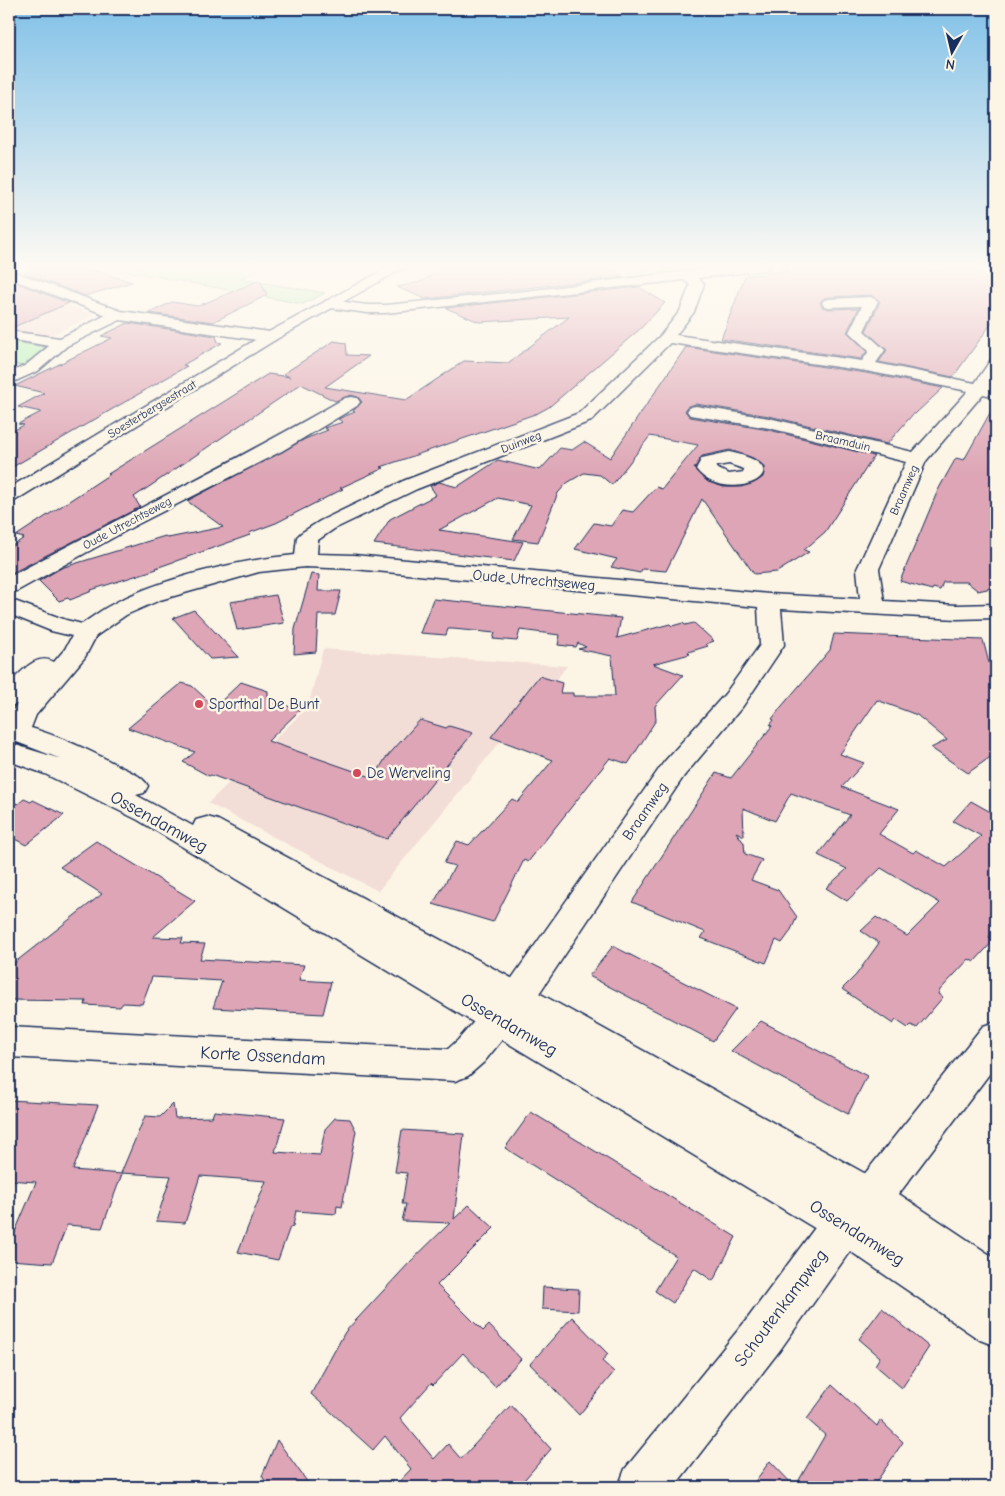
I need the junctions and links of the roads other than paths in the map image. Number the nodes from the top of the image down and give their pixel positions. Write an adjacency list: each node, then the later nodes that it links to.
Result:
1 (14, 336): 7 (street)
2 (78, 336): 7 (street)
3 (262, 336): 5 (street)
4 (860, 336): 9 (street)
5 (270, 337): 17 (street, Soesterbergsestraat)
6 (666, 338): 9 (street); 18 (street, Duinweg)
7 (62, 344): 10 (street)
8 (996, 364): 11 (street, Braamweg)
9 (866, 366): 11 (street)
10 (9, 379)
11 (988, 390): 16 (street, Braamweg)
12 (351, 402): 19 (street, Oude Utrechtseweg)
13 (696, 411): 14 (street, Braamduin)
14 (769, 423): 15 (street); 16 (street, Braamduin)
15 (737, 459)
16 (918, 459): 22 (street, Braamweg)
17 (9, 496)
18 (305, 560): 20 (street, Oude Utrechtseweg); 24 (street, Oude Utrechtseweg)
19 (9, 586)
20 (769, 601): 22 (street, Oude Utrechtseweg); 27 (street, Braamweg)
21 (9, 606): 24 (street)
22 (873, 608): 23 (street, Oude Utrechtseweg)
23 (996, 611)
24 (86, 632): 25 (street, Oude Utrechtseweg); 26 (street, Oude Utrechtseweg)
25 (9, 698)
26 (12, 738): 27 (street, Ossendamweg)
27 (507, 1008): 29 (street, Korte Ossendam); 30 (street, Ossendamweg)
28 (996, 1037): 30 (street, Schoutenkampweg)
29 (9, 1042)
30 (858, 1211): 31 (street, Ossendamweg); 32 (street, Ossendamweg); 33 (street, Schoutenkampweg)
31 (996, 1285)
32 (996, 1324)
33 (643, 1487)

